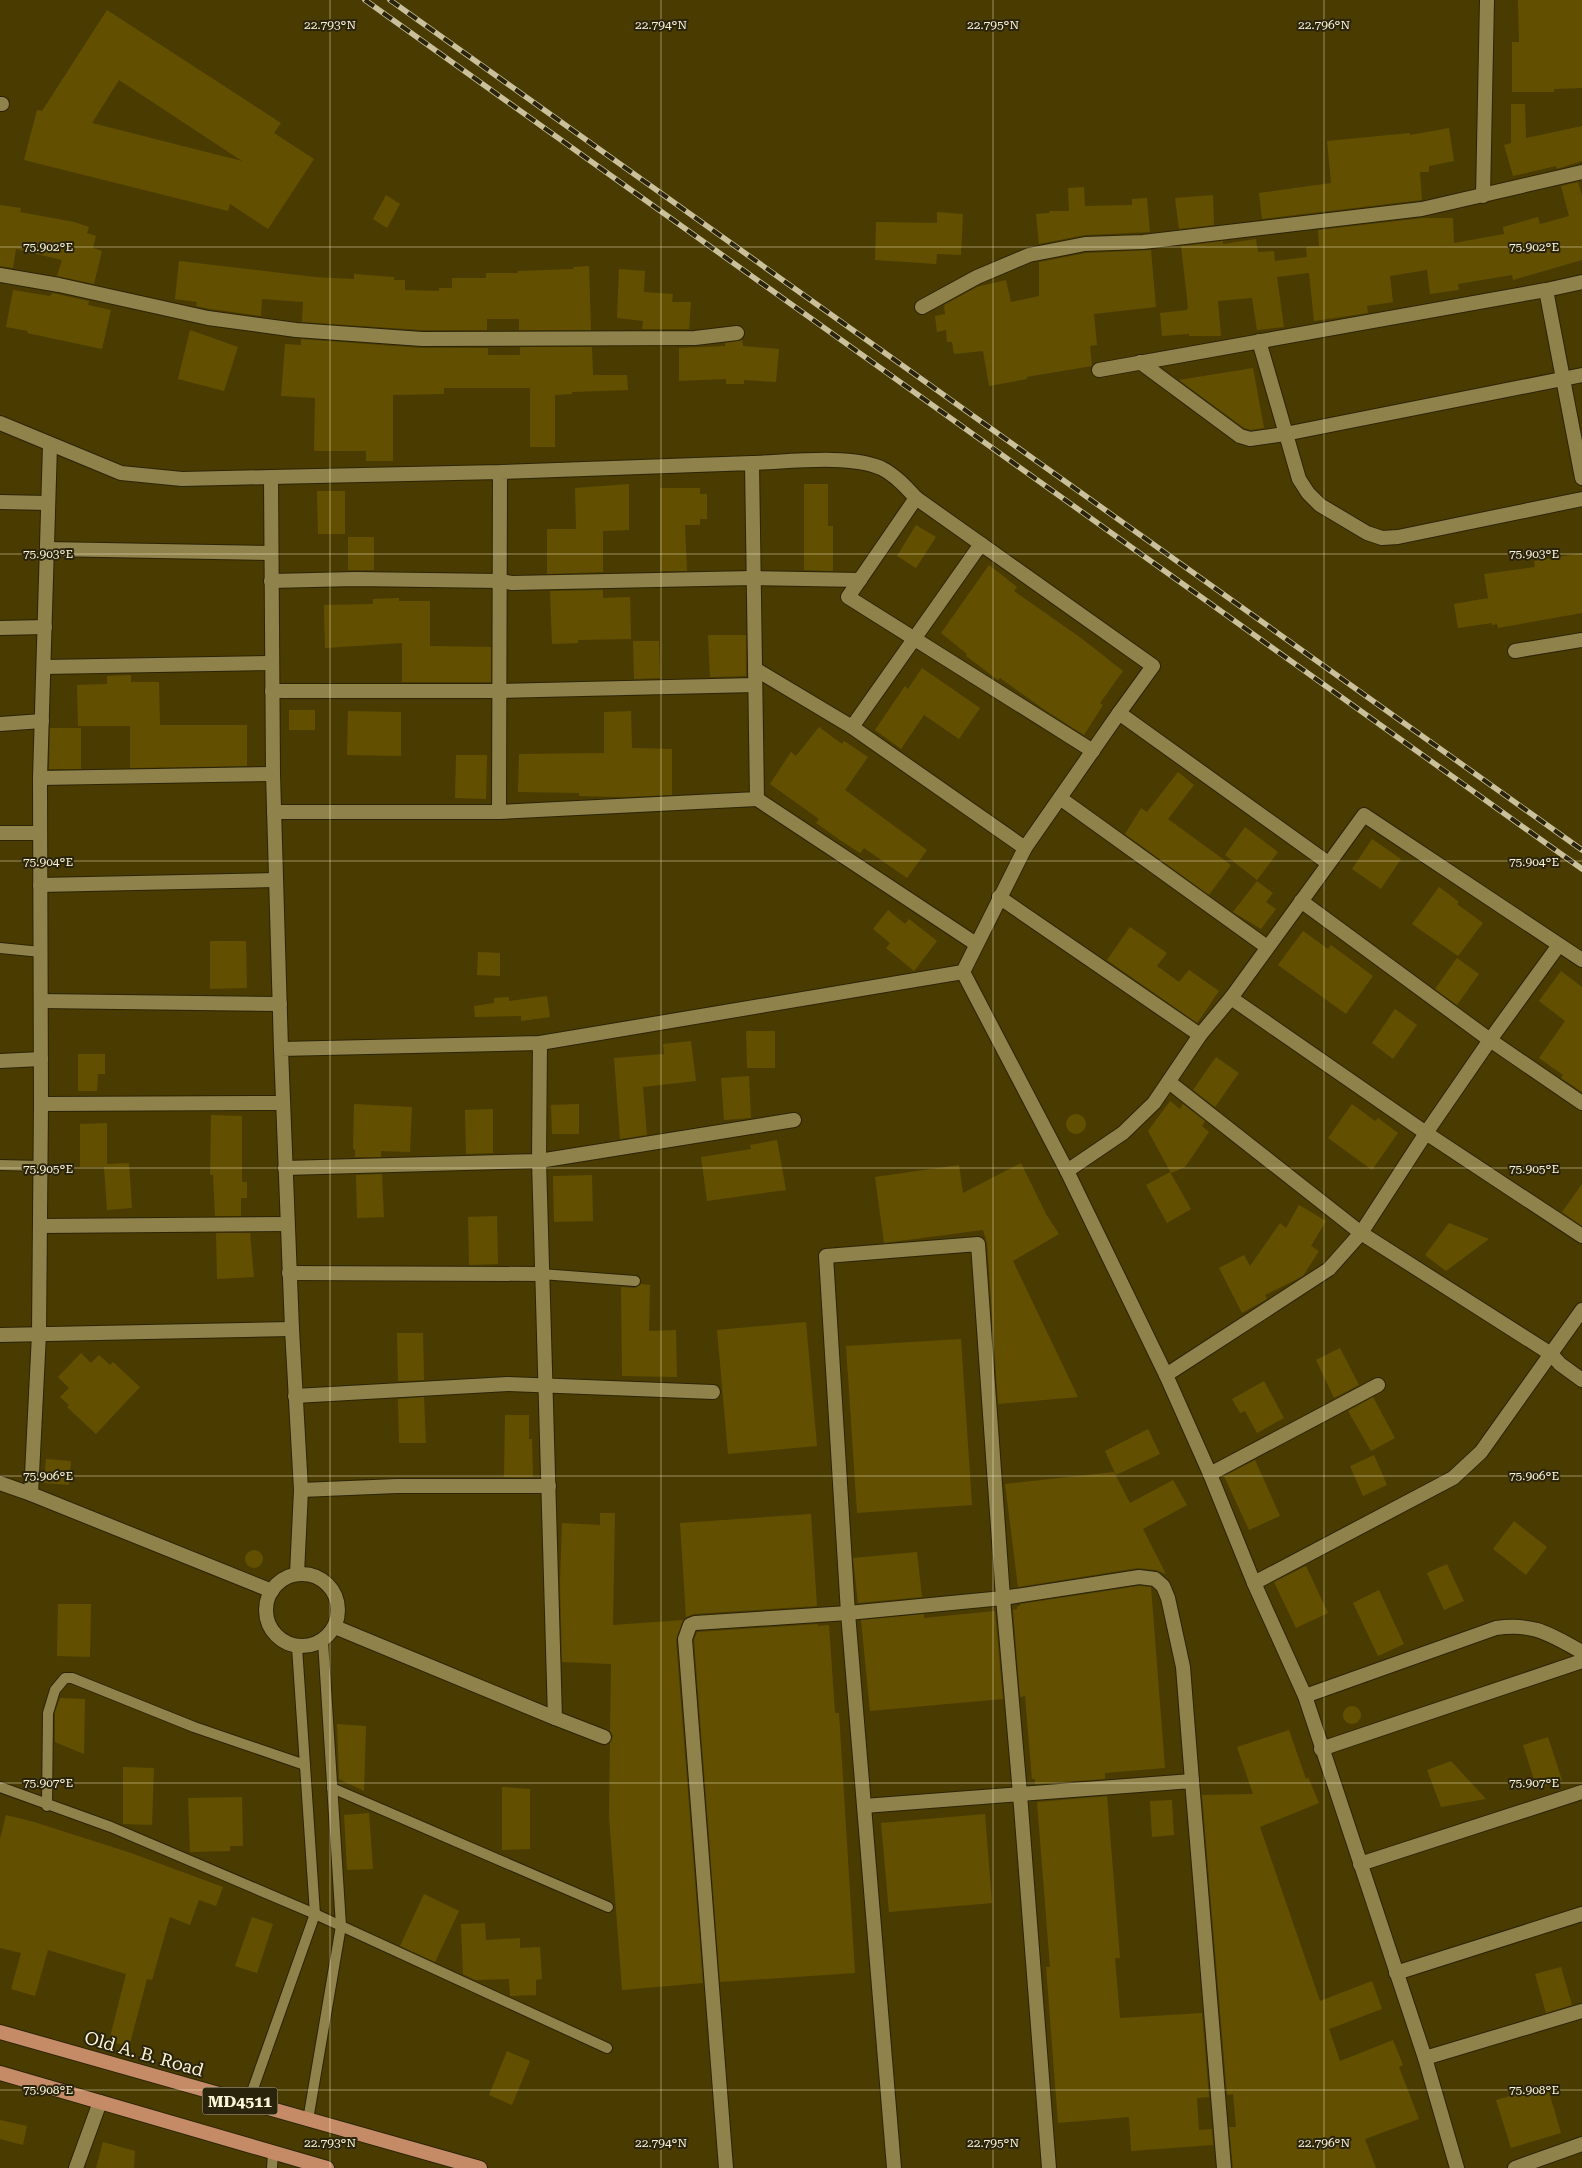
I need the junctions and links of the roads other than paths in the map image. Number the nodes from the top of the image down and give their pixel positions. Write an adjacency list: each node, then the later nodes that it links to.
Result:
1 (1487, 0): 3 (street)
2 (1582, 172): 3 (street)
3 (1483, 196): 7 (street)
4 (0, 275): 8 (street)
5 (1582, 282): 6 (street)
6 (1546, 290): 9 (street); 13 (street)
7 (922, 307)
8 (737, 333)
9 (1259, 341): 10 (street); 15 (street)
10 (1140, 362): 11 (street); 15 (street)
11 (1099, 370)
12 (1582, 375): 13 (street)
13 (1563, 378): 15 (street); 20 (street)
14 (0, 423): 16 (street)
15 (1285, 434): 22 (street)
16 (50, 445): 19 (street); 24 (street)
17 (752, 463): 18 (street); 21 (street); 28 (street)
18 (500, 472): 19 (street); 31 (street)
19 (271, 477): 27 (street)
20 (1582, 478)
21 (916, 498): 25 (street); 29 (street)
22 (1582, 499)
23 (0, 502): 24 (street)
24 (48, 503): 26 (street)
25 (981, 544): 34 (street); 43 (street)
26 (47, 549): 27 (street); 32 (street)
27 (271, 553): 30 (street)
28 (753, 578): 29 (street); 31 (street); 39 (street)
29 (860, 580): 34 (street)
30 (271, 581): 31 (street); 37 (street)
31 (500, 581): 42 (street)
32 (45, 627): 33 (street); 38 (street)
33 (0, 628)
34 (914, 640): 46 (street); 47 (street)
35 (1582, 640): 36 (street)
36 (1515, 651)
37 (272, 663): 38 (street); 41 (street)
38 (44, 666): 44 (street)
39 (755, 669): 40 (street); 46 (street)
40 (755, 685): 42 (street); 51 (street)
41 (272, 691): 42 (street); 48 (street)
42 (499, 691): 53 (street)
43 (1120, 713): 47 (street); 57 (street)
44 (42, 721): 45 (street); 49 (street)
45 (0, 724)
46 (852, 727): 56 (street)
47 (1093, 751): 50 (street)
48 (272, 774): 49 (street); 52 (street)
49 (40, 778): 54 (street)
50 (1060, 798): 56 (street); 64 (street)
51 (757, 799): 53 (street); 62 (street)
52 (274, 812): 53 (street); 58 (street)
53 (498, 812)
54 (40, 833): 55 (street); 59 (street)
55 (0, 834)
56 (1025, 848): 60 (street)
57 (1328, 863): 61 (street); 63 (street)
58 (276, 880): 59 (street); 71 (street)
59 (40, 885): 66 (street)
60 (999, 897): 62 (street); 72 (street)
61 (1301, 901): 64 (street); 73 (street)
62 (976, 944): 68 (street)
63 (1560, 946): 67 (street); 73 (street)
64 (1267, 947): 69 (street)
65 (0, 948): 66 (lane)
66 (41, 952): 70 (street)
67 (1582, 960)
68 (963, 972): 74 (street); 88 (street)
69 (1231, 998): 72 (street); 83 (street)
70 (41, 1001): 71 (street); 76 (street)
71 (280, 1004): 75 (street)
72 (1200, 1036): 78 (street)
73 (1490, 1040): 80 (street); 83 (street)
74 (540, 1042): 75 (street); 84 (street)
75 (280, 1049): 79 (street)
76 (41, 1059): 77 (street); 81 (street)
77 (0, 1061)
78 (1169, 1082): 88 (street); 91 (street)
79 (283, 1103): 81 (street); 87 (street)
80 (1582, 1103)
81 (41, 1104): 86 (street)
82 (794, 1120): 84 (street)
83 (1426, 1134): 91 (street); 92 (street)
84 (539, 1161): 87 (street); 94 (street)
85 (0, 1166): 86 (lane)
86 (41, 1166): 90 (street)
87 (286, 1168): 89 (street)
88 (1067, 1171): 101 (street)
89 (288, 1224): 90 (street); 93 (street)
90 (40, 1226): 98 (street)
91 (1361, 1233): 100 (street); 101 (street)
92 (1582, 1236)
93 (290, 1273): 94 (street); 97 (street)
94 (541, 1274): 95 (lane); 103 (street)
95 (635, 1281)
96 (1582, 1310): 100 (street)
97 (292, 1329): 98 (street); 106 (street)
98 (39, 1334): 99 (street); 111 (street)
99 (0, 1335)
100 (1551, 1354): 102 (street); 113 (street)
101 (1166, 1375): 107 (street)
102 (1582, 1380)
103 (544, 1384): 105 (street); 106 (street); 109 (street)
104 (1378, 1385): 107 (street)
105 (713, 1392)
106 (295, 1396): 110 (street)
107 (1210, 1474): 113 (street)
108 (0, 1483): 111 (street)
109 (549, 1486): 110 (street); 123 (street)
110 (301, 1490): 112 (street)
111 (31, 1494): 114 (street)
112 (297, 1574): 114 (street); 117 (street)
113 (1254, 1583): 122 (street)
114 (272, 1591): 119 (street)
115 (1003, 1598): 116 (street); 116 (street); 127 (street); 131 (street)
116 (848, 1613): 133 (street); 154 (street)
117 (335, 1628): 118 (street); 123 (street)
118 (323, 1641): 119 (street); 129 (lane)
119 (297, 1647): 126 (lane)
120 (1582, 1652): 122 (street)
121 (1582, 1661): 125 (street)
122 (1305, 1696): 125 (street)
123 (555, 1718): 124 (street)
124 (604, 1736)
125 (1321, 1748): 134 (street)
126 (305, 1765): 132 (lane); 136 (lane)
127 (1192, 1781): 131 (street); 157 (street)
128 (0, 1787): 132 (lane)
129 (332, 1788): 135 (lane); 138 (lane)
130 (1582, 1792): 134 (street)
131 (1020, 1794): 133 (street); 156 (street)
132 (47, 1806): 136 (lane)
133 (864, 1806): 155 (street)
134 (1360, 1864): 139 (street)
135 (608, 1907)
136 (315, 1914): 138 (lane); 146 (lane)
137 (1582, 1914): 139 (street)
138 (341, 1926): 142 (lane); 147 (lane)
139 (1396, 1973): 143 (street)
140 (1582, 2011): 143 (street)
141 (0, 2032): 146 (main road, Old A. B. Road / MD4511)
142 (607, 2048)
143 (1425, 2058): 158 (street)
144 (0, 2073): 145 (main road, MD4511)
145 (100, 2102): 149 (main road, MD4511); 150 (street)
146 (248, 2103): 147 (main road, Old A. B. Road / MD4511)
147 (308, 2120): 153 (main road, Old A. B. Road / MD4511)
148 (1582, 2144): 159 (street)
149 (273, 2152): 151 (lane); 152 (main road, MD4511)
150 (76, 2168)
151 (272, 2168)
152 (327, 2168)
153 (480, 2168)
154 (726, 2168)
155 (894, 2168)
156 (1049, 2168)
157 (1224, 2168)
158 (1457, 2168)
159 (1515, 2168)

